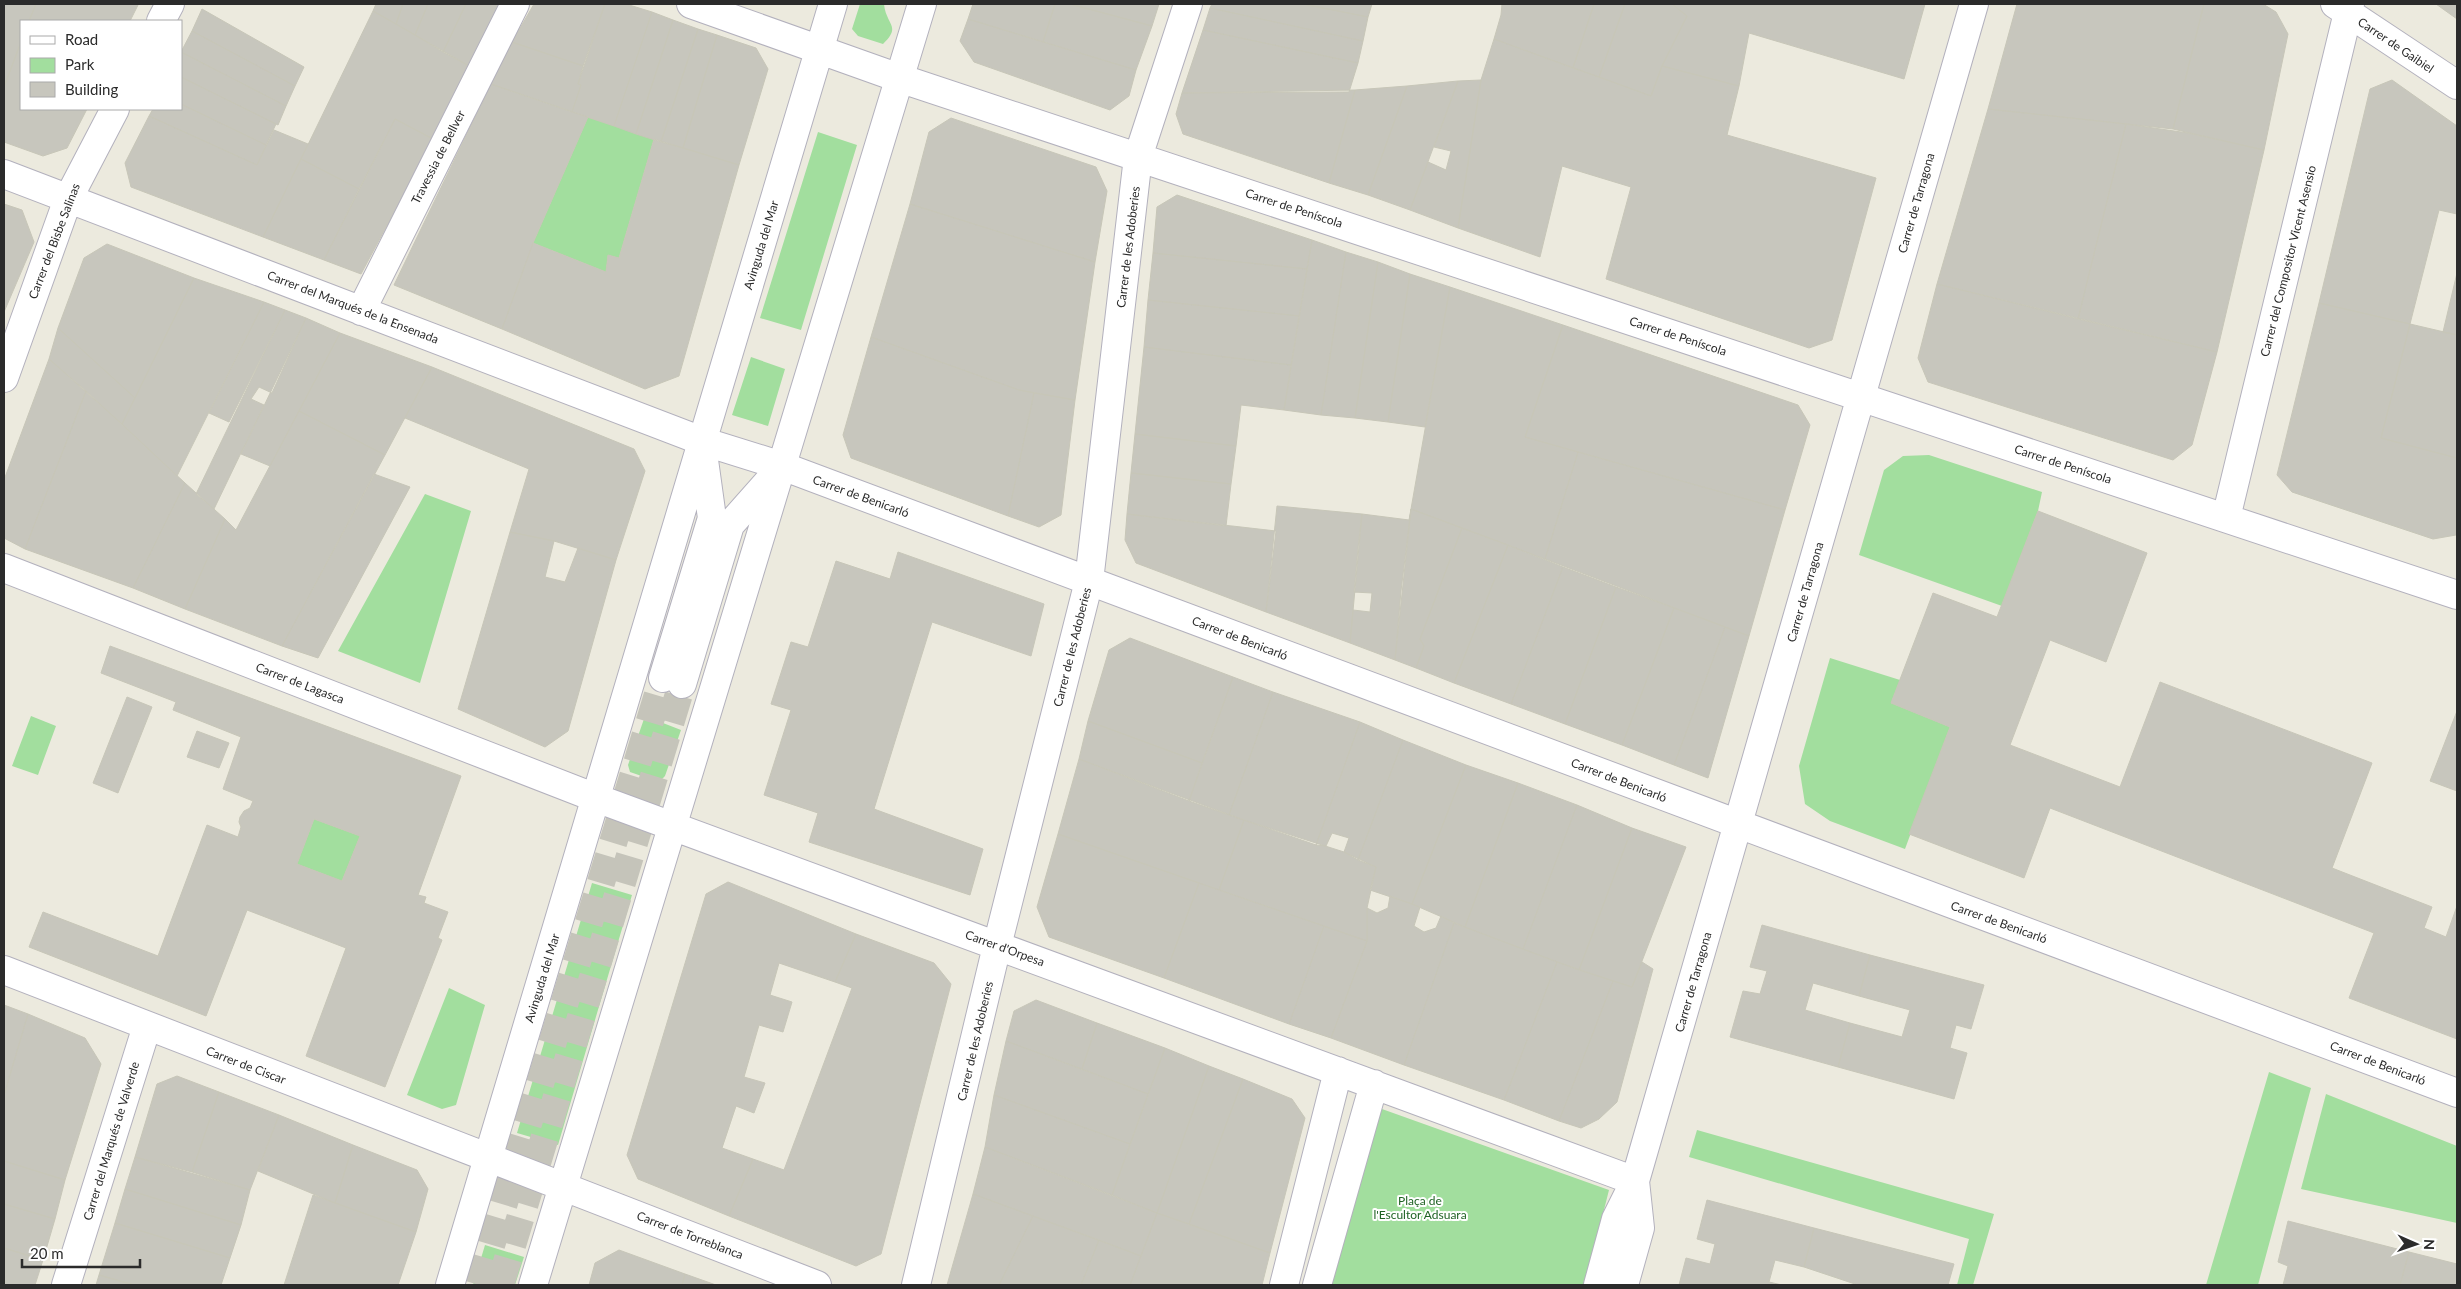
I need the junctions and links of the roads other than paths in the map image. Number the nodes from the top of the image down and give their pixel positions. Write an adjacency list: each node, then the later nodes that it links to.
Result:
1 (170, 4): 10 (street)
2 (515, 4): 19 (street, Travessia de Bellver)
3 (691, 4): 12 (street)
4 (833, 4): 12 (street, Avinguda del Mar)
5 (910, 4): 11 (street)
6 (922, 4): 11 (street)
7 (1188, 4): 16 (street, Carrer de les Adoberies)
8 (1974, 4): 21 (street, Carrer de Tarragona)
9 (2345, 7): 14 (street, Carrer de Gaibiel); 24 (street, Carrer del Compositor Vicent Asensio)
10 (161, 20)
11 (912, 37): 13 (street)
12 (819, 49): 13 (street); 22 (street, Avinguda del Mar)
13 (899, 78): 16 (street, Carrer de Peníscola); 23 (street)
14 (2457, 85)
15 (114, 110): 18 (street, Carrer del Bisbe Salinas)
16 (1138, 157): 21 (street, Carrer de Peníscola); 26 (street, Carrer de les Adoberies)
17 (4, 174): 18 (street, Carrer del Marqués de la Ensenada)
18 (68, 199): 19 (street, Carrer del Marqués de la Ensenada); 20 (street, Carrer del Bisbe Salinas)
19 (361, 310): 22 (street, Carrer del Marqués de la Ensenada)
20 (4, 378)
21 (1860, 397): 24 (street, Carrer de Peníscola); 29 (street, Carrer de Tarragona)
22 (702, 441): 23 (street); 23 (street); 28 (street, Avinguda del Mar)
23 (782, 466): 26 (street, Carrer de Benicarló); 30 (street)
24 (2226, 518): 27 (street, Carrer de Peníscola)
25 (4, 568): 28 (street, Carrer de Lagasca)
26 (1089, 581): 29 (street, Carrer de Benicarló); 31 (street, Carrer de les Adoberies)
27 (2457, 595)
28 (596, 798): 30 (street); 37 (street, Avinguda del Mar)
29 (1738, 824): 36 (street, Carrer de Benicarló); 38 (street, Carrer de Tarragona)
30 (672, 826): 31 (street, Carrer d'Orpesa); 39 (street)
31 (997, 946): 34 (street, Carrer d'Orpesa); 44 (street, Carrer de les Adoberies)
32 (4, 970): 33 (street, Carrer de Ciscar)
33 (147, 1026): 37 (street, Carrer de Ciscar); 40 (street, Carrer del Marqués de Valverde)
34 (1338, 1071): 35 (street); 45 (street)
35 (1374, 1084): 38 (street); 46 (street)
36 (2457, 1093)
37 (488, 1159): 39 (street); 41 (street, Avinguda del Mar)
38 (1635, 1181): 47 (street); 48 (street)
39 (563, 1185): 42 (street); 43 (street, Carrer de Torreblanca)
40 (66, 1285)
41 (450, 1285)
42 (533, 1285)
43 (818, 1285)
44 (916, 1285)
45 (1284, 1285)
46 (1317, 1285)
47 (1598, 1285)
48 (1624, 1285)

